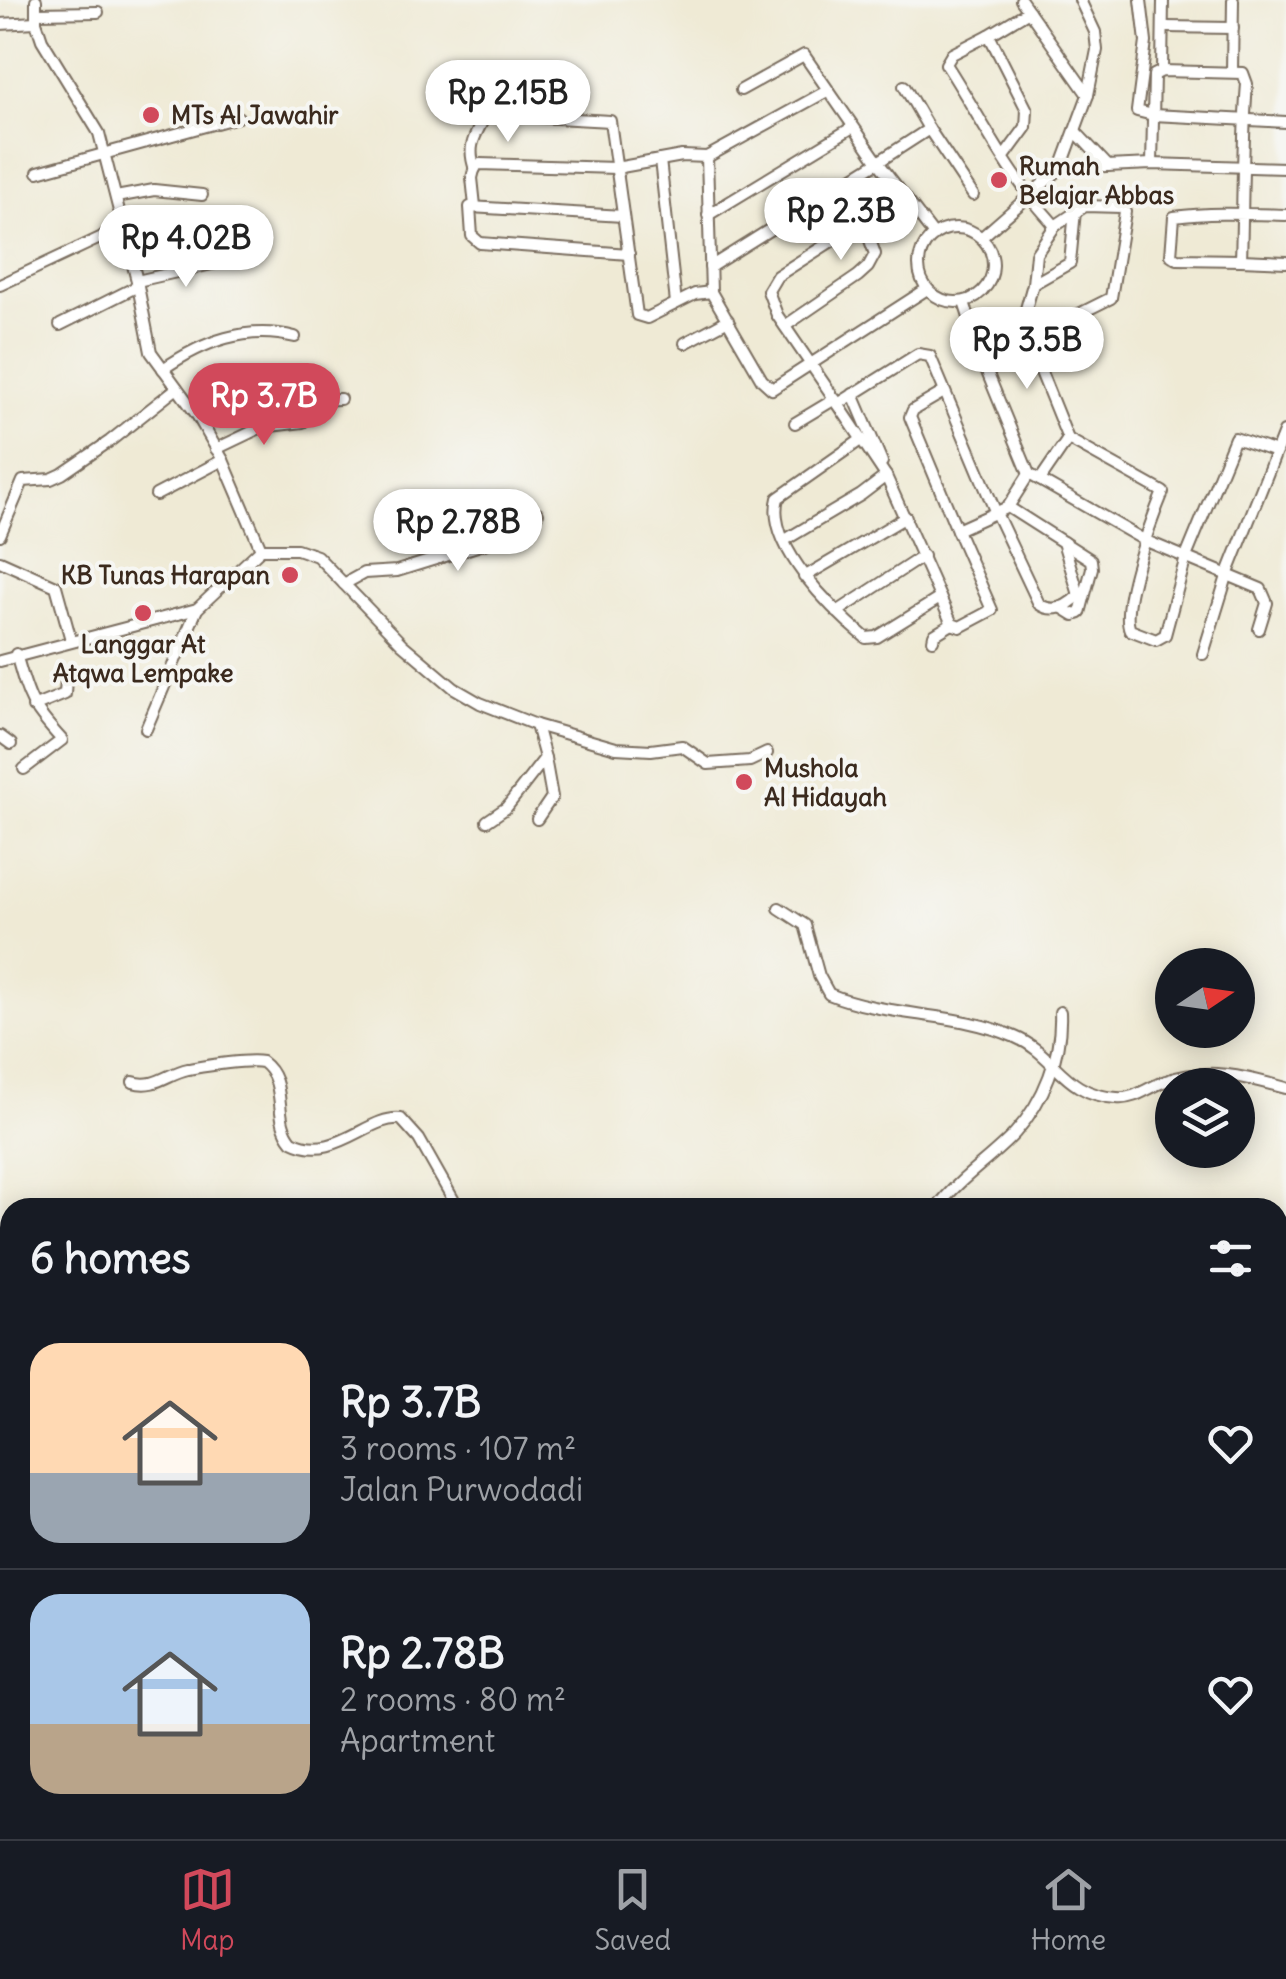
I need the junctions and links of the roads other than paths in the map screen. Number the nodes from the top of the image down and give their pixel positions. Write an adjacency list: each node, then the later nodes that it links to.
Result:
1 (36, 0): 9 (street)
2 (1021, 0): 7 (street)
3 (1080, 0): 19 (street)
4 (1141, 0): 20 (street)
5 (1163, 0): 11 (street)
6 (1234, 0): 12 (street)
7 (1029, 11): 13 (street); 19 (street)
8 (98, 12): 9 (street)
9 (36, 18): 10 (street); 27 (street)
10 (0, 24)
11 (1165, 27): 12 (street); 14 (street)
12 (1233, 28): 15 (street)
13 (989, 35): 28 (street); 28 (street)
14 (1162, 71): 15 (street); 20 (street)
15 (1232, 72): 22 (street)
16 (904, 86): 25 (street)
17 (741, 90): 18 (street)
18 (827, 92): 24 (street); 29 (street)
19 (1088, 95): 26 (street)
20 (1154, 115): 22 (street); 32 (street)
21 (238, 116): 27 (street)
22 (1244, 120): 23 (street); 34 (street)
23 (1286, 122)
24 (853, 127): 31 (street); 47 (street)
25 (928, 128): 31 (street); 42 (street)
26 (1074, 131): 33 (street); 36 (street)
27 (105, 152): 39 (street); 44 (street)
28 (1002, 153): 43 (street)
29 (708, 157): 30 (street); 47 (street)
30 (660, 160): 35 (street); 67 (street)
31 (878, 162): 40 (street); 54 (street)
32 (1152, 164): 33 (street); 34 (street)
33 (1108, 166): 36 (street)
34 (1242, 167): 37 (street); 48 (street)
35 (616, 168): 38 (street); 38 (street); 49 (street)
36 (1061, 168): 43 (street)
37 (1286, 168)
38 (474, 169): 45 (street)
39 (38, 172)
40 (842, 185): 52 (street); 60 (street)
41 (202, 194): 44 (street)
42 (972, 195)
43 (1029, 196): 53 (street); 55 (street)
44 (116, 197): 51 (street)
45 (476, 206): 49 (street); 56 (street)
46 (1076, 211): 53 (street); 63 (street); 69 (street)
47 (708, 215): 60 (street)
48 (1243, 215): 50 (street); 58 (street); 58 (street)
49 (623, 216): 56 (street)
50 (1286, 216)
51 (121, 218): 61 (street); 62 (street)
52 (863, 220): 71 (street); 71 (street)
53 (1054, 226): 63 (street)
54 (933, 234): 55 (street); 64 (street)
55 (982, 237): 66 (street)
56 (628, 254): 67 (street)
57 (225, 260): 62 (street)
58 (1241, 260): 59 (street)
59 (1286, 262)
60 (710, 267): 65 (street)
61 (0, 284)
62 (138, 284): 70 (street); 75 (street)
63 (1033, 284): 86 (street)
64 (927, 289): 66 (street); 74 (street)
65 (712, 292): 67 (street); 68 (street)
66 (964, 302): 91 (street)
67 (676, 303)
68 (728, 320): 73 (street); 74 (street)
69 (1061, 323)
70 (60, 325)
71 (785, 326): 74 (street)
72 (295, 337): 75 (street)
73 (685, 344)
74 (811, 364): 80 (street)
75 (163, 369): 76 (street)
76 (177, 388): 81 (street); 98 (street)
77 (944, 392): 78 (street); 94 (street); 97 (street)
78 (853, 394): 80 (street); 90 (street)
79 (340, 399): 81 (street)
80 (836, 402): 83 (street); 85 (street)
81 (197, 416): 87 (street)
82 (303, 422): 87 (street)
83 (795, 423)
84 (1284, 432): 88 (street)
85 (862, 439): 90 (street); 99 (street)
86 (1068, 440): 91 (street); 100 (street)
87 (216, 449): 89 (street)
88 (1276, 452): 104 (street); 106 (street)
89 (223, 460): 92 (street); 102 (street)
90 (886, 475): 96 (street); 99 (street)
91 (1035, 477): 93 (street); 100 (street)
92 (156, 495)
93 (1008, 507): 94 (street); 101 (street)
94 (996, 513): 97 (street); 109 (street)
95 (538, 514): 108 (street)
96 (906, 518): 103 (street); 107 (street)
97 (958, 530): 113 (street)
98 (0, 535)
99 (786, 540): 107 (street)
100 (1144, 540): 104 (street); 104 (street)
101 (1062, 542): 109 (street); 109 (street)
102 (262, 550): 108 (street); 111 (street)
103 (923, 556): 110 (street); 112 (street)
104 (1186, 557): 106 (street)
105 (0, 560): 115 (street)
106 (1228, 573): 114 (street); 118 (street)
107 (804, 577): 112 (street)
108 (344, 584): 122 (street)
109 (1082, 595)
110 (940, 598): 112 (street); 113 (street)
111 (197, 609): 115 (street); 123 (street)
112 (837, 612)
113 (952, 624): 116 (street)
114 (1259, 630)
115 (71, 640): 117 (street)
116 (932, 640)
117 (16, 654): 119 (street); 121 (street)
118 (1202, 654)
119 (0, 660)
120 (66, 678): 121 (street)
121 (33, 707): 128 (street)
122 (536, 725): 126 (street); 127 (street)
123 (146, 729)
124 (0, 736): 125 (street)
125 (12, 744)
126 (767, 753)
127 (545, 758): 129 (street); 130 (street)
128 (24, 769)
129 (537, 819)
130 (487, 822)
131 (779, 908): 133 (street)
132 (1060, 1012): 133 (street)
133 (1054, 1068): 135 (street); 137 (street)
134 (133, 1082): 136 (street)
135 (1286, 1088)
136 (452, 1198)
137 (944, 1198)

